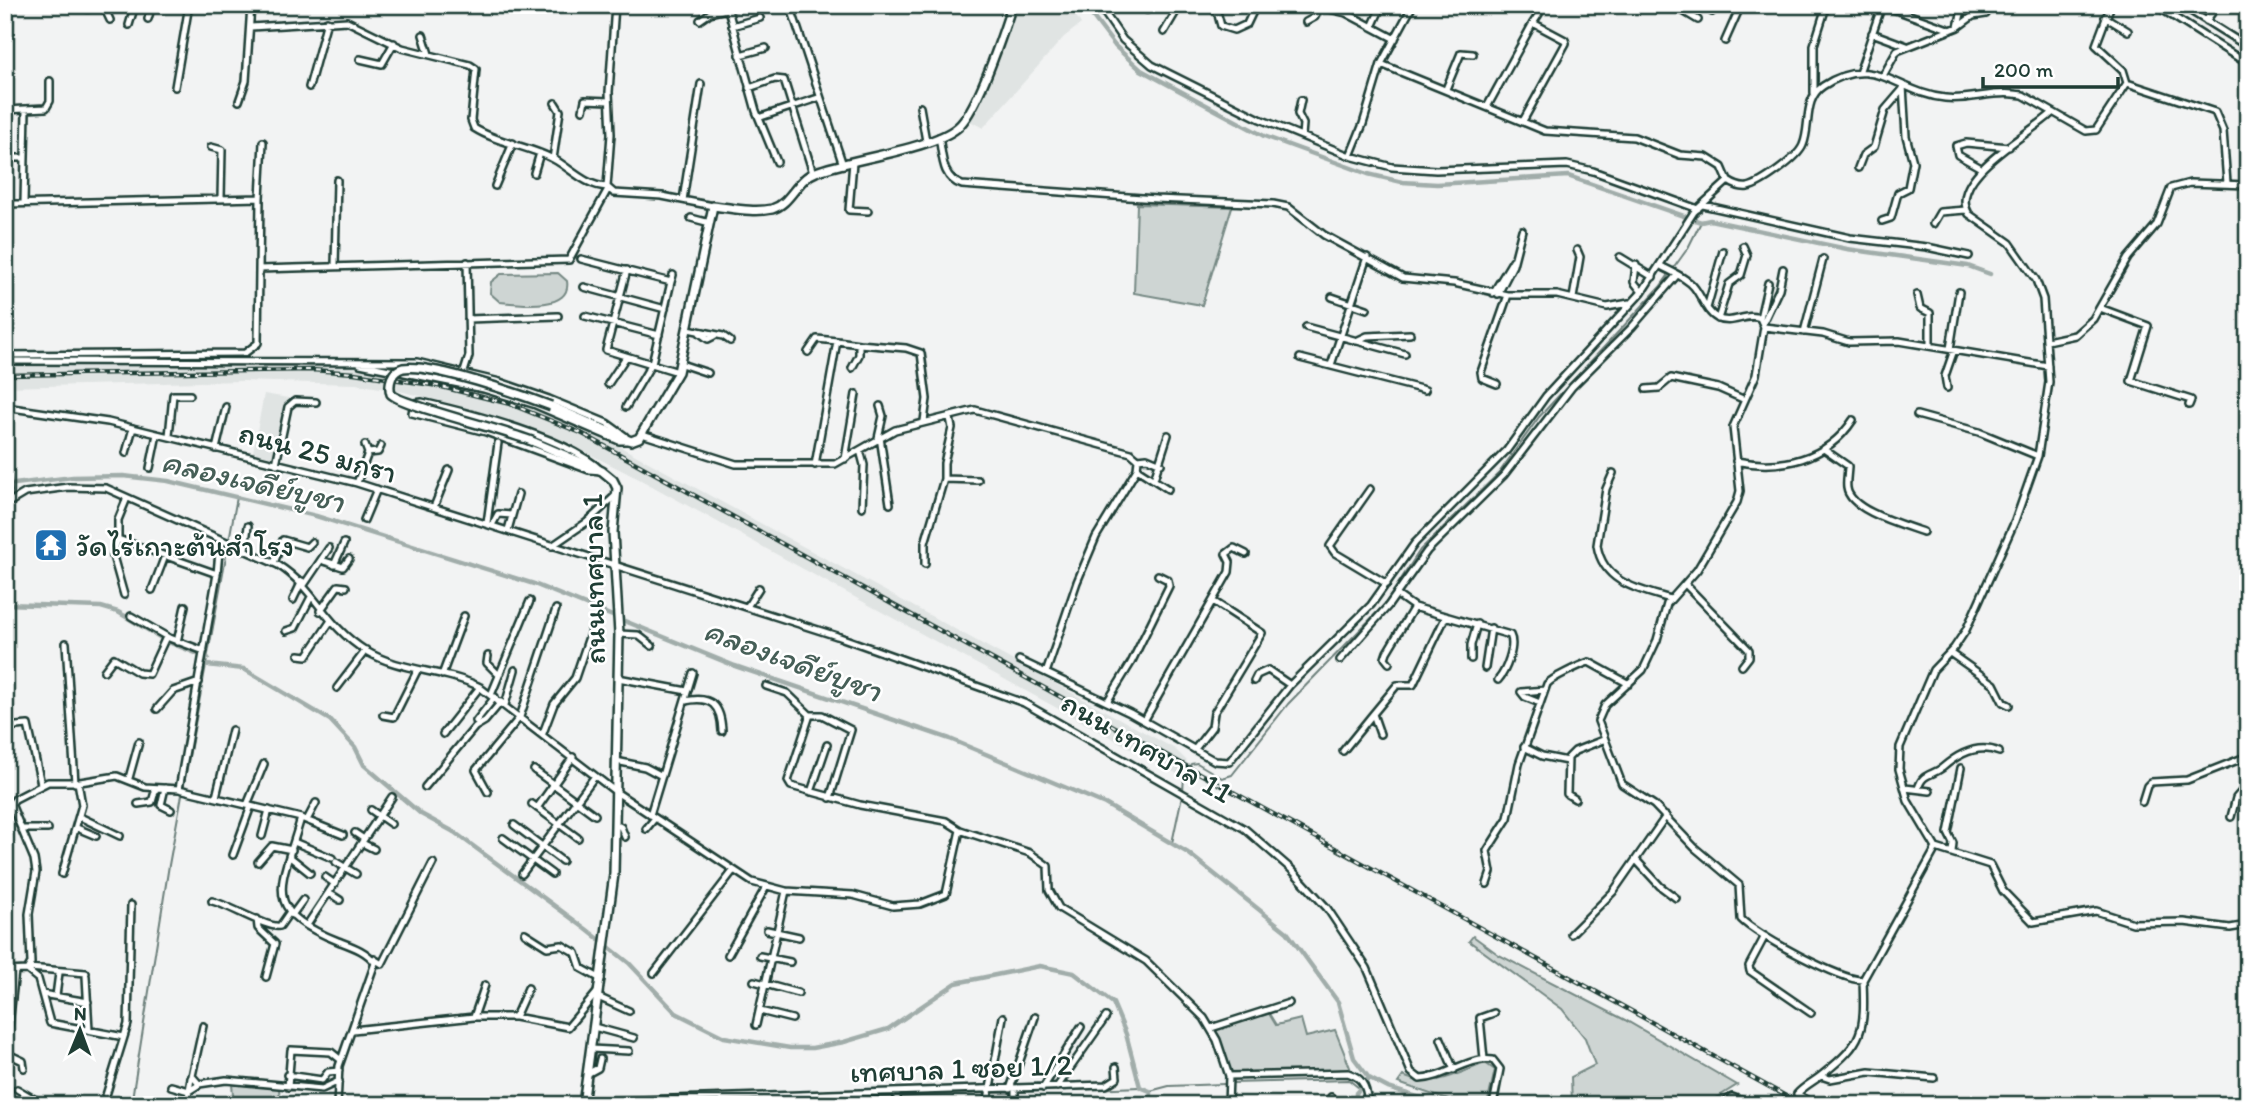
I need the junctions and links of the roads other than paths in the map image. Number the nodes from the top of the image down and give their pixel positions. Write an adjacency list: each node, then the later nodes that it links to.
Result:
1 (103, 5): 36 (street)
2 (135, 5): 43 (street)
3 (152, 5): 35 (street)
4 (189, 5): 72 (street)
5 (251, 5): 44 (street)
6 (615, 5): 77 (street)
7 (743, 5): 37 (street)
8 (790, 5): 104 (street)
9 (1013, 5): 91 (street)
10 (1099, 5): 28 (street)
11 (1114, 5): 28 (street)
12 (1180, 5): 50 (street)
13 (1210, 5): 14 (street)
14 (1256, 5)
15 (1382, 5): 46 (street)
16 (1413, 5): 53 (street)
17 (1673, 5): 38 (street)
18 (1715, 5): 29 (street)
19 (1741, 5): 54 (street)
20 (1882, 5): 48 (street); 51 (street)
21 (1963, 5): 47 (street)
22 (2111, 5): 33 (street)
23 (2155, 5): 64 (street)
24 (2181, 5): 40 (street)
25 (1319, 6): 41 (street); 46 (street)
26 (2217, 6): 40 (street)
27 (1826, 7): 75 (street)
28 (1104, 12): 90 (street)
29 (1712, 12)
30 (729, 13): 45 (street)
31 (1538, 14): 42 (street)
32 (1986, 14): 47 (street)
33 (2105, 17): 49 (street); 68 (street)
34 (760, 18): 45 (street)
35 (148, 19)
36 (110, 20)
37 (700, 20)
38 (1698, 20)
39 (327, 21): 44 (street); 55 (street); 70 (street)
40 (2206, 21): 57 (street)
41 (1306, 23)
42 (1533, 23): 82 (street); 89 (street)
43 (130, 25)
44 (251, 26): 79 (street)
45 (732, 26): 61 (street)
46 (1372, 27): 53 (street)
47 (1958, 27): 48 (street)
48 (1951, 30): 56 (street)
49 (2128, 31)
50 (1164, 32)
51 (1872, 33): 56 (street); 65 (street)
52 (424, 35): 59 (street)
53 (1395, 39): 63 (street)
54 (1725, 41)
55 (394, 43): 59 (street); 62 (street)
56 (1907, 46): 66 (street)
57 (2248, 47)
58 (766, 48): 61 (street)
59 (429, 54): 94 (street)
60 (1473, 54): 74 (street)
61 (740, 55): 73 (street)
62 (360, 60)
63 (1381, 64): 74 (street); 98 (street)
64 (2248, 64)
65 (1859, 72): 66 (street); 75 (street)
66 (1884, 74): 71 (street)
67 (50, 81): 85 (street)
68 (2127, 83): 87 (street); 111 (street)
69 (701, 84): 117 (street)
70 (309, 87)
71 (1903, 87): 87 (street); 105 (street); 125 (street)
72 (175, 88)
73 (749, 88): 83 (street); 88 (street)
74 (1446, 89): 82 (street)
75 (1814, 93): 110 (street)
76 (818, 98): 83 (street)
77 (609, 100): 86 (street); 114 (street)
78 (1301, 100): 90 (street)
79 (239, 101)
80 (555, 103): 101 (street)
81 (920, 107): 92 (street)
82 (1487, 107): 89 (street)
83 (793, 108): 88 (street); 108 (street)
84 (5, 110): 85 (street)
85 (26, 110): 100 (street)
86 (583, 110)
87 (2051, 114): 96 (street)
88 (761, 117): 102 (street)
89 (1523, 121): 110 (street)
90 (1301, 136): 98 (street)
91 (939, 137): 92 (street); 133 (street)
92 (926, 141): 103 (street)
93 (263, 142): 116 (street)
94 (513, 143): 97 (street); 113 (street)
95 (211, 147): 115 (street)
96 (2009, 147): 106 (street); 106 (street)
97 (540, 153): 101 (street); 107 (street)
98 (1350, 156): 121 (street)
99 (5, 158): 100 (street)
100 (25, 158): 118 (street)
101 (553, 159): 114 (street)
102 (777, 162)
103 (853, 162): 104 (street); 123 (street)
104 (843, 164): 108 (street)
105 (1858, 168)
106 (1981, 168): 122 (street)
107 (534, 173)
108 (813, 173): 120 (street)
109 (337, 180): 139 (street)
110 (1728, 181): 121 (street)
111 (2227, 183): 112 (street); 161 (street)
112 (2248, 185)
113 (495, 186)
114 (607, 188): 117 (street); 137 (street)
115 (221, 198): 116 (street); 118 (street)
116 (260, 198): 141 (street)
117 (683, 200): 120 (street)
118 (24, 203): 119 (street)
119 (5, 204)
120 (713, 206): 126 (street)
121 (1698, 209): 132 (street); 140 (street)
122 (1966, 210): 127 (street); 179 (street)
123 (868, 211)
124 (691, 218): 126 (street)
125 (1882, 221)
126 (710, 223): 171 (street)
127 (1933, 225)
128 (1522, 230): 152 (street)
129 (1743, 246): 167 (street)
130 (1577, 250): 157 (street)
131 (1723, 251): 160 (street)
132 (1969, 256)
133 (1367, 257): 152 (street); 158 (street)
134 (1620, 257): 138 (street)
135 (581, 259): 143 (street)
136 (1823, 259): 172 (street)
137 (467, 262): 139 (street); 166 (street)
138 (1636, 265): 146 (street); 150 (street)
139 (335, 266): 141 (street)
140 (1663, 267): 144 (street); 146 (street)
141 (259, 269): 185 (street)
142 (1783, 269): 168 (street)
143 (627, 271): 147 (street); 156 (street)
144 (1676, 274): 160 (street); 289 (street)
145 (673, 275): 147 (street)
146 (1653, 277): 150 (street)
147 (671, 282): 162 (street)
148 (1768, 283): 168 (street)
149 (584, 287): 156 (street)
150 (1642, 292): 159 (street)
151 (1959, 292): 182 (street)
152 (1495, 293): 153 (street)
153 (1508, 295): 157 (street); 199 (street)
154 (1917, 295): 181 (street)
155 (1332, 297): 158 (street)
156 (620, 298): 162 (street); 169 (street)
157 (1573, 299): 159 (street)
158 (1350, 303): 163 (street); 175 (street)
159 (1629, 303): 283 (street)
160 (1707, 308): 167 (street)
161 (2100, 308): 179 (street); 207 (street)
162 (664, 309): 174 (street)
163 (1367, 309)
164 (558, 316): 166 (street)
165 (585, 316): 169 (street)
166 (468, 319): 195 (street)
167 (1718, 319): 168 (street)
168 (1763, 322): 172 (street); 205 (street)
169 (613, 323): 174 (street); 186 (street)
170 (1306, 327): 175 (street)
171 (688, 329): 176 (street); 191 (street)
172 (1804, 332): 181 (street)
173 (1410, 334): 178 (street)
174 (659, 335): 190 (street)
175 (1340, 336): 178 (street); 192 (street)
176 (730, 341)
177 (837, 341): 180 (street); 183 (street); 238 (street)
178 (1356, 341): 184 (street)
179 (2047, 341): 193 (street)
180 (859, 344): 194 (street); 215 (street)
181 (1930, 346): 182 (street)
182 (1952, 349): 193 (street); 200 (street)
183 (808, 352)
184 (1405, 354)
185 (5, 355)
186 (626, 357): 190 (street); 198 (street)
187 (1300, 358): 192 (street)
188 (339, 361): 189 (street); 195 (street); 222 (street)
189 (5, 362)
190 (652, 363): 196 (street); 211 (street)
191 (681, 364): 196 (street); 197 (street)
192 (1331, 365): 202 (street)
193 (2048, 366): 232 (street)
194 (852, 368)
195 (464, 372): 222 (street)
196 (678, 372): 218 (street)
197 (708, 373)
198 (608, 384)
199 (1497, 384)
200 (1947, 388)
201 (1646, 389): 205 (street)
202 (1424, 390)
203 (856, 394): 234 (street)
204 (190, 395): 220 (street)
205 (1745, 400): 235 (street)
206 (316, 402): 236 (street)
207 (2189, 405)
208 (880, 406): 221 (street)
209 (5, 407): 216 (street, ถนน 25 มกรา)
210 (226, 407): 227 (street)
211 (626, 407)
212 (1917, 415): 232 (street)
213 (950, 418): 215 (street); 233 (street); 245 (street)
214 (1853, 420): 229 (street)
215 (925, 421): 221 (street)
216 (133, 428): 217 (street, ถนน 25 มกรา); 230 (street)
217 (157, 434): 220 (street, ถนน 25 มกรา); 239 (street)
218 (642, 434): 222 (street); 238 (street)
219 (1168, 435): 237 (street)
220 (169, 436): 227 (street, ถนน 25 มกรา)
221 (879, 437): 228 (street); 255 (street)
222 (631, 441): 242 (street, ถนนเทศบาล 1, bridge)
223 (498, 443): 261 (street)
224 (365, 445): 231 (street)
225 (381, 446): 231 (street)
226 (5, 449): 244 (street)
227 (216, 449): 236 (street, ถนน 25 มกรา)
228 (860, 450): 234 (street); 258 (street)
229 (1825, 450): 235 (street); 264 (street)
230 (126, 453)
231 (368, 453): 248 (street)
232 (2038, 456): 314 (street)
233 (1138, 458): 237 (street); 240 (street)
234 (845, 459): 238 (street)
235 (1736, 461): 284 (street)
236 (276, 464): 248 (street, ถนน 25 มกรา)
237 (1161, 464): 246 (street)
238 (815, 465)
239 (150, 468)
240 (1137, 469): 246 (street); 328 (street)
241 (449, 470): 257 (street)
242 (602, 471): 242 (street); 253 (street, ถนนเทศบาล 1)
243 (1613, 473): 291 (street)
244 (7, 476): 256 (street)
245 (944, 479): 247 (street); 278 (street)
246 (1154, 479): 250 (street)
247 (978, 480)
248 (357, 483): 249 (street, ถนน 25 มกรา)
249 (377, 489): 257 (street, ถนน 25 มกรา); 260 (street)
250 (1168, 489)
251 (1370, 489): 283 (street)
252 (518, 494): 259 (street)
253 (616, 495): 269 (street); 277 (street, ถนนเทศบาล 1)
254 (127, 499): 256 (street); 265 (street); 266 (street)
255 (890, 504)
256 (6, 505)
257 (434, 507): 261 (street, ถนน 25 มกรา)
258 (862, 507)
259 (512, 515): 261 (street); 263 (street)
260 (365, 520)
261 (490, 524): 263 (street, ถนน 25 มกรา)
262 (248, 526): 271 (street)
263 (508, 530): 269 (street, ถนน 25 มกรา)
264 (1923, 532)
265 (118, 539): 273 (street); 288 (street)
266 (222, 540): 271 (street); 280 (street)
267 (312, 542): 276 (street)
268 (344, 543): 279 (street)
269 (552, 546): 277 (street, ถนน 25 มกรา)
270 (330, 548): 275 (street)
271 (245, 550): 276 (street)
272 (1246, 554): 293 (street)
273 (165, 556): 280 (street); 287 (street)
274 (349, 559): 279 (street)
275 (324, 561): 279 (street); 282 (street)
276 (274, 563): 282 (street)
277 (614, 563): 296 (street, ถนน เทศบาล 11); 307 (street, ถนนเทศบาล 1)
278 (925, 564)
279 (334, 565)
280 (217, 574): 315 (street)
281 (1158, 575): 344 (street)
282 (303, 583): 290 (street); 295 (street)
283 (1387, 584): 336 (street)
284 (1685, 584): 291 (street); 322 (street)
285 (346, 587): 299 (street)
286 (759, 588): 296 (street)
287 (152, 590)
288 (124, 595)
289 (1397, 595): 297 (street); 320 (street)
290 (312, 597): 295 (street); 299 (street)
291 (1671, 599): 335 (street)
292 (530, 601): 330 (street)
293 (1213, 601): 354 (street); 365 (street)
294 (184, 606): 310 (street)
295 (307, 606): 308 (street)
296 (747, 607): 524 (street, ถนน เทศบาล 11)
297 (1414, 607): 302 (street); 321 (street)
298 (556, 609): 352 (street)
299 (320, 611): 303 (street)
300 (131, 616): 309 (street)
301 (464, 616): 329 (street)
302 (1446, 616): 304 (street); 349 (street)
303 (330, 622): 313 (street); 316 (street)
304 (1477, 624): 306 (street); 318 (street)
305 (592, 628): 358 (street)
306 (1491, 628): 323 (street); 332 (street)
307 (619, 630): 312 (street); 331 (street, ถนนเทศบาล 1)
308 (286, 631)
309 (165, 638): 310 (street); 325 (street)
310 (177, 642): 315 (street)
311 (66, 643): 379 (street)
312 (652, 646)
313 (366, 650): 326 (street); 339 (street)
314 (1950, 653): 347 (street); 385 (street)
315 (204, 654): 334 (street)
316 (299, 655)
317 (488, 656): 330 (street)
318 (1471, 659)
319 (1019, 660): 328 (street)
320 (1340, 660)
321 (1389, 663)
322 (1742, 666)
323 (1485, 667)
324 (515, 670): 346 (street)
325 (104, 671)
326 (417, 671): 329 (street); 350 (street)
327 (693, 673): 341 (street)
328 (1046, 673): 344 (street)
329 (442, 675): 338 (street)
330 (499, 675): 342 (street)
331 (618, 678): 341 (street); 370 (street, ถนนเทศบาล 1)
332 (1498, 680)
333 (1254, 681): 336 (street)
334 (199, 682): 348 (street); 387 (street)
335 (1629, 684): 340 (street); 361 (street)
336 (1290, 685): 365 (street)
337 (765, 686): 351 (street)
338 (480, 687): 342 (street); 359 (street)
339 (337, 688)
340 (1545, 690): 345 (street); 345 (street)
341 (688, 691): 343 (street)
342 (493, 696): 346 (street); 353 (street)
343 (685, 701): 357 (street); 376 (street)
344 (1107, 702): 354 (street)
345 (1540, 703): 364 (street)
346 (503, 704): 352 (street); 382 (street)
347 (2009, 705)
348 (157, 709)
349 (1373, 714): 360 (street); 366 (street)
350 (383, 715)
351 (810, 715): 391 (street); 394 (street)
352 (520, 717): 358 (street); 389 (street)
353 (476, 721)
354 (1144, 721): 365 (street)
355 (5, 727): 378 (street)
356 (232, 730): 392 (street)
357 (722, 731)
358 (543, 733): 369 (street)
359 (443, 734)
360 (1380, 734)
361 (1603, 740): 371 (street); 408 (street)
362 (139, 742): 377 (street)
363 (827, 745): 391 (street)
364 (1524, 747): 371 (street); 452 (street)
365 (1195, 749)
366 (1343, 751)
367 (1999, 752): 386 (street)
368 (2248, 756): 397 (street)
369 (573, 757): 375 (street); 381 (street)
370 (616, 761): 376 (street); 390 (street, ถนนเทศบาล 1)
371 (1567, 761): 395 (street)
372 (264, 764): 400 (street)
373 (1961, 768): 433 (street)
374 (534, 770): 381 (street)
375 (595, 776): 390 (street); 396 (street)
376 (662, 776): 407 (street)
377 (129, 778): 379 (street); 383 (street)
378 (44, 783): 379 (street); 416 (street)
379 (76, 783): 406 (street)
380 (2248, 784): 409 (street)
381 (554, 785): 396 (street); 412 (street)
382 (425, 787)
383 (156, 788): 384 (street); 399 (street)
384 (165, 788): 387 (street); 401 (street)
385 (1905, 788): 386 (street); 431 (street)
386 (1918, 789): 388 (street)
387 (181, 790): 392 (street)
388 (1930, 791)
389 (488, 792)
390 (616, 792): 407 (street); 413 (street, ถนนเทศบาล 1)
391 (811, 792): 394 (street)
392 (216, 797): 400 (street)
393 (392, 797): 405 (street)
394 (830, 798): 419 (street)
395 (1574, 799)
396 (576, 801): 404 (street); 412 (street)
397 (2142, 802)
398 (316, 803): 410 (street)
399 (138, 804)
400 (249, 805): 402 (street); 435 (street)
401 (171, 810)
402 (269, 810): 410 (street); 424 (street)
403 (370, 810): 405 (street)
404 (596, 815)
405 (379, 816): 411 (street); 428 (street)
406 (80, 817): 415 (street); 423 (street)
407 (652, 817): 418 (street); 443 (street)
408 (1666, 817): 438 (street); 469 (street)
409 (2231, 817)
410 (304, 819): 421 (street); 429 (street)
411 (391, 824)
412 (559, 824): 427 (street); 430 (street)
413 (615, 824): 425 (street); 484 (street, ถนนเทศบาล 1)
414 (514, 825): 430 (street)
415 (77, 828): 422 (street); 446 (street)
416 (21, 829): 417 (street); 478 (street)
417 (48, 829)
418 (646, 829)
419 (960, 830): 454 (street); 510 (street)
420 (355, 833): 428 (street)
421 (343, 835)
422 (96, 836)
423 (120, 836)
424 (262, 836)
425 (625, 837)
426 (503, 838): 436 (street)
427 (578, 838)
428 (363, 841): 432 (street); 441 (street)
429 (294, 842): 434 (street); 441 (street)
430 (542, 846): 436 (street); 437 (street)
431 (1936, 848): 433 (street); 485 (street)
432 (374, 849)
433 (1952, 852): 464 (street)
434 (291, 853): 439 (street); 444 (street); 445 (street)
435 (233, 855)
436 (533, 859): 448 (street); 449 (street)
437 (562, 861)
438 (1637, 861): 456 (street); 468 (street)
439 (258, 862)
440 (433, 863): 475 (street)
441 (346, 868): 447 (street); 451 (street)
442 (276, 869): 444 (street)
443 (733, 870): 453 (street); 482 (street)
444 (286, 872): 461 (street)
445 (310, 873)
446 (62, 874)
447 (356, 874)
448 (522, 874)
449 (552, 874)
450 (325, 877): 451 (street)
451 (335, 884): 455 (street)
452 (1487, 884)
453 (766, 887): 454 (street); 473 (street)
454 (786, 891): 466 (street)
455 (329, 893): 458 (street); 463 (street)
456 (1676, 898)
457 (303, 900): 461 (street)
458 (340, 900)
459 (212, 901): 462 (street)
460 (131, 905): 513 (street)
461 (291, 914): 462 (street); 463 (street)
462 (257, 919): 471 (street)
463 (307, 925): 475 (street)
464 (2248, 925)
465 (767, 930): 466 (street)
466 (778, 931): 470 (street); 476 (street)
467 (525, 933): 484 (street)
468 (1572, 934)
469 (1765, 936): 485 (street); 499 (street)
470 (799, 937)
471 (275, 944): 472 (street); 483 (street)
472 (283, 949)
473 (728, 955)
474 (760, 956): 476 (street)
475 (372, 958): 512 (street)
476 (772, 959): 477 (street); 487 (street)
477 (790, 962)
478 (28, 969): 480 (street); 491 (street); 494 (street)
479 (5, 971): 480 (street)
480 (15, 971): 518 (street)
481 (59, 972): 493 (street)
482 (654, 972)
483 (266, 977)
484 (601, 979): 492 (street, ถนนเทศบาล 1)
485 (1863, 980): 529 (street)
486 (754, 981): 487 (street)
487 (766, 984): 490 (street); 497 (street)
488 (485, 985): 500 (street)
489 (528, 988): 501 (street)
490 (798, 993)
491 (42, 994): 493 (street); 511 (street)
492 (598, 994): 496 (street); 501 (street); 508 (street, ถนนเทศบาล 1)
493 (56, 996): 494 (street)
494 (88, 1002): 511 (street)
495 (1289, 1003): 510 (street)
496 (629, 1011)
497 (760, 1011): 505 (street); 506 (street)
498 (1494, 1013): 520 (street)
499 (1811, 1013)
500 (474, 1017): 501 (street); 512 (street)
501 (515, 1017)
502 (1003, 1017): 541 (street)
503 (1035, 1017): 540 (street)
504 (1106, 1017): 538 (street)
505 (792, 1019)
506 (756, 1025)
507 (203, 1026): 528 (street)
508 (594, 1027): 514 (street); 516 (street, ถนนเทศบาล 1)
509 (1081, 1027): 537 (street)
510 (1211, 1028): 532 (street)
511 (89, 1030): 513 (street)
512 (352, 1030): 521 (street)
513 (124, 1037): 549 (street)
514 (634, 1038)
515 (1441, 1039): 524 (street)
516 (591, 1049): 517 (street); 526 (street, ถนนเทศบาล 1)
517 (629, 1051)
518 (6, 1057): 523 (street)
519 (600, 1059): 526 (street)
520 (1484, 1059): 524 (street, ถนน เทศบาล 11); 560 (street)
521 (341, 1060): 525 (street); 527 (street)
522 (1116, 1067): 538 (street, เทศบาล 1 ซอย 1/2)
523 (24, 1068)
524 (1454, 1070)
525 (339, 1071): 531 (street); 533 (street)
526 (587, 1074): 546 (street, ถนนเทศบาล 1)
527 (287, 1075): 531 (street); 536 (street)
528 (192, 1076): 534 (street); 542 (street)
529 (1821, 1076): 530 (street); 563 (street)
530 (1934, 1077)
531 (324, 1079): 533 (street)
532 (1228, 1081): 557 (street); 559 (street)
533 (336, 1083): 536 (street); 552 (street)
534 (200, 1084): 536 (street); 542 (street)
535 (171, 1086): 542 (street)
536 (288, 1087)
537 (1043, 1087): 538 (street, เทศบาล 1 ซอย 1/2); 540 (street, เทศบาล 1 ซอย 1/2)
538 (1057, 1087)
539 (17, 1089): 548 (street)
540 (1013, 1089): 541 (street, เทศบาล 1 ซอย 1/2); 556 (street)
541 (988, 1090): 543 (street, เทศบาล 1 ซอย 1/2); 555 (street)
542 (189, 1091): 551 (street)
543 (897, 1093): 544 (street, เทศบาล 1 ซอย 1/2); 554 (street)
544 (793, 1096): 546 (street, เทศบาล 1 ซอย 1/2); 553 (street)
545 (1331, 1097): 558 (street)
546 (583, 1103)
547 (161, 1104): 550 (street)
548 (44, 1105)
549 (103, 1105)
550 (181, 1105)
551 (187, 1105)
552 (337, 1105)
553 (793, 1105)
554 (897, 1105)
555 (987, 1105)
556 (1015, 1105)
557 (1228, 1105)
558 (1331, 1105)
559 (1367, 1105)
560 (1493, 1105)
561 (1719, 1105): 562 (street)
562 (1753, 1105)
563 (1816, 1105)

